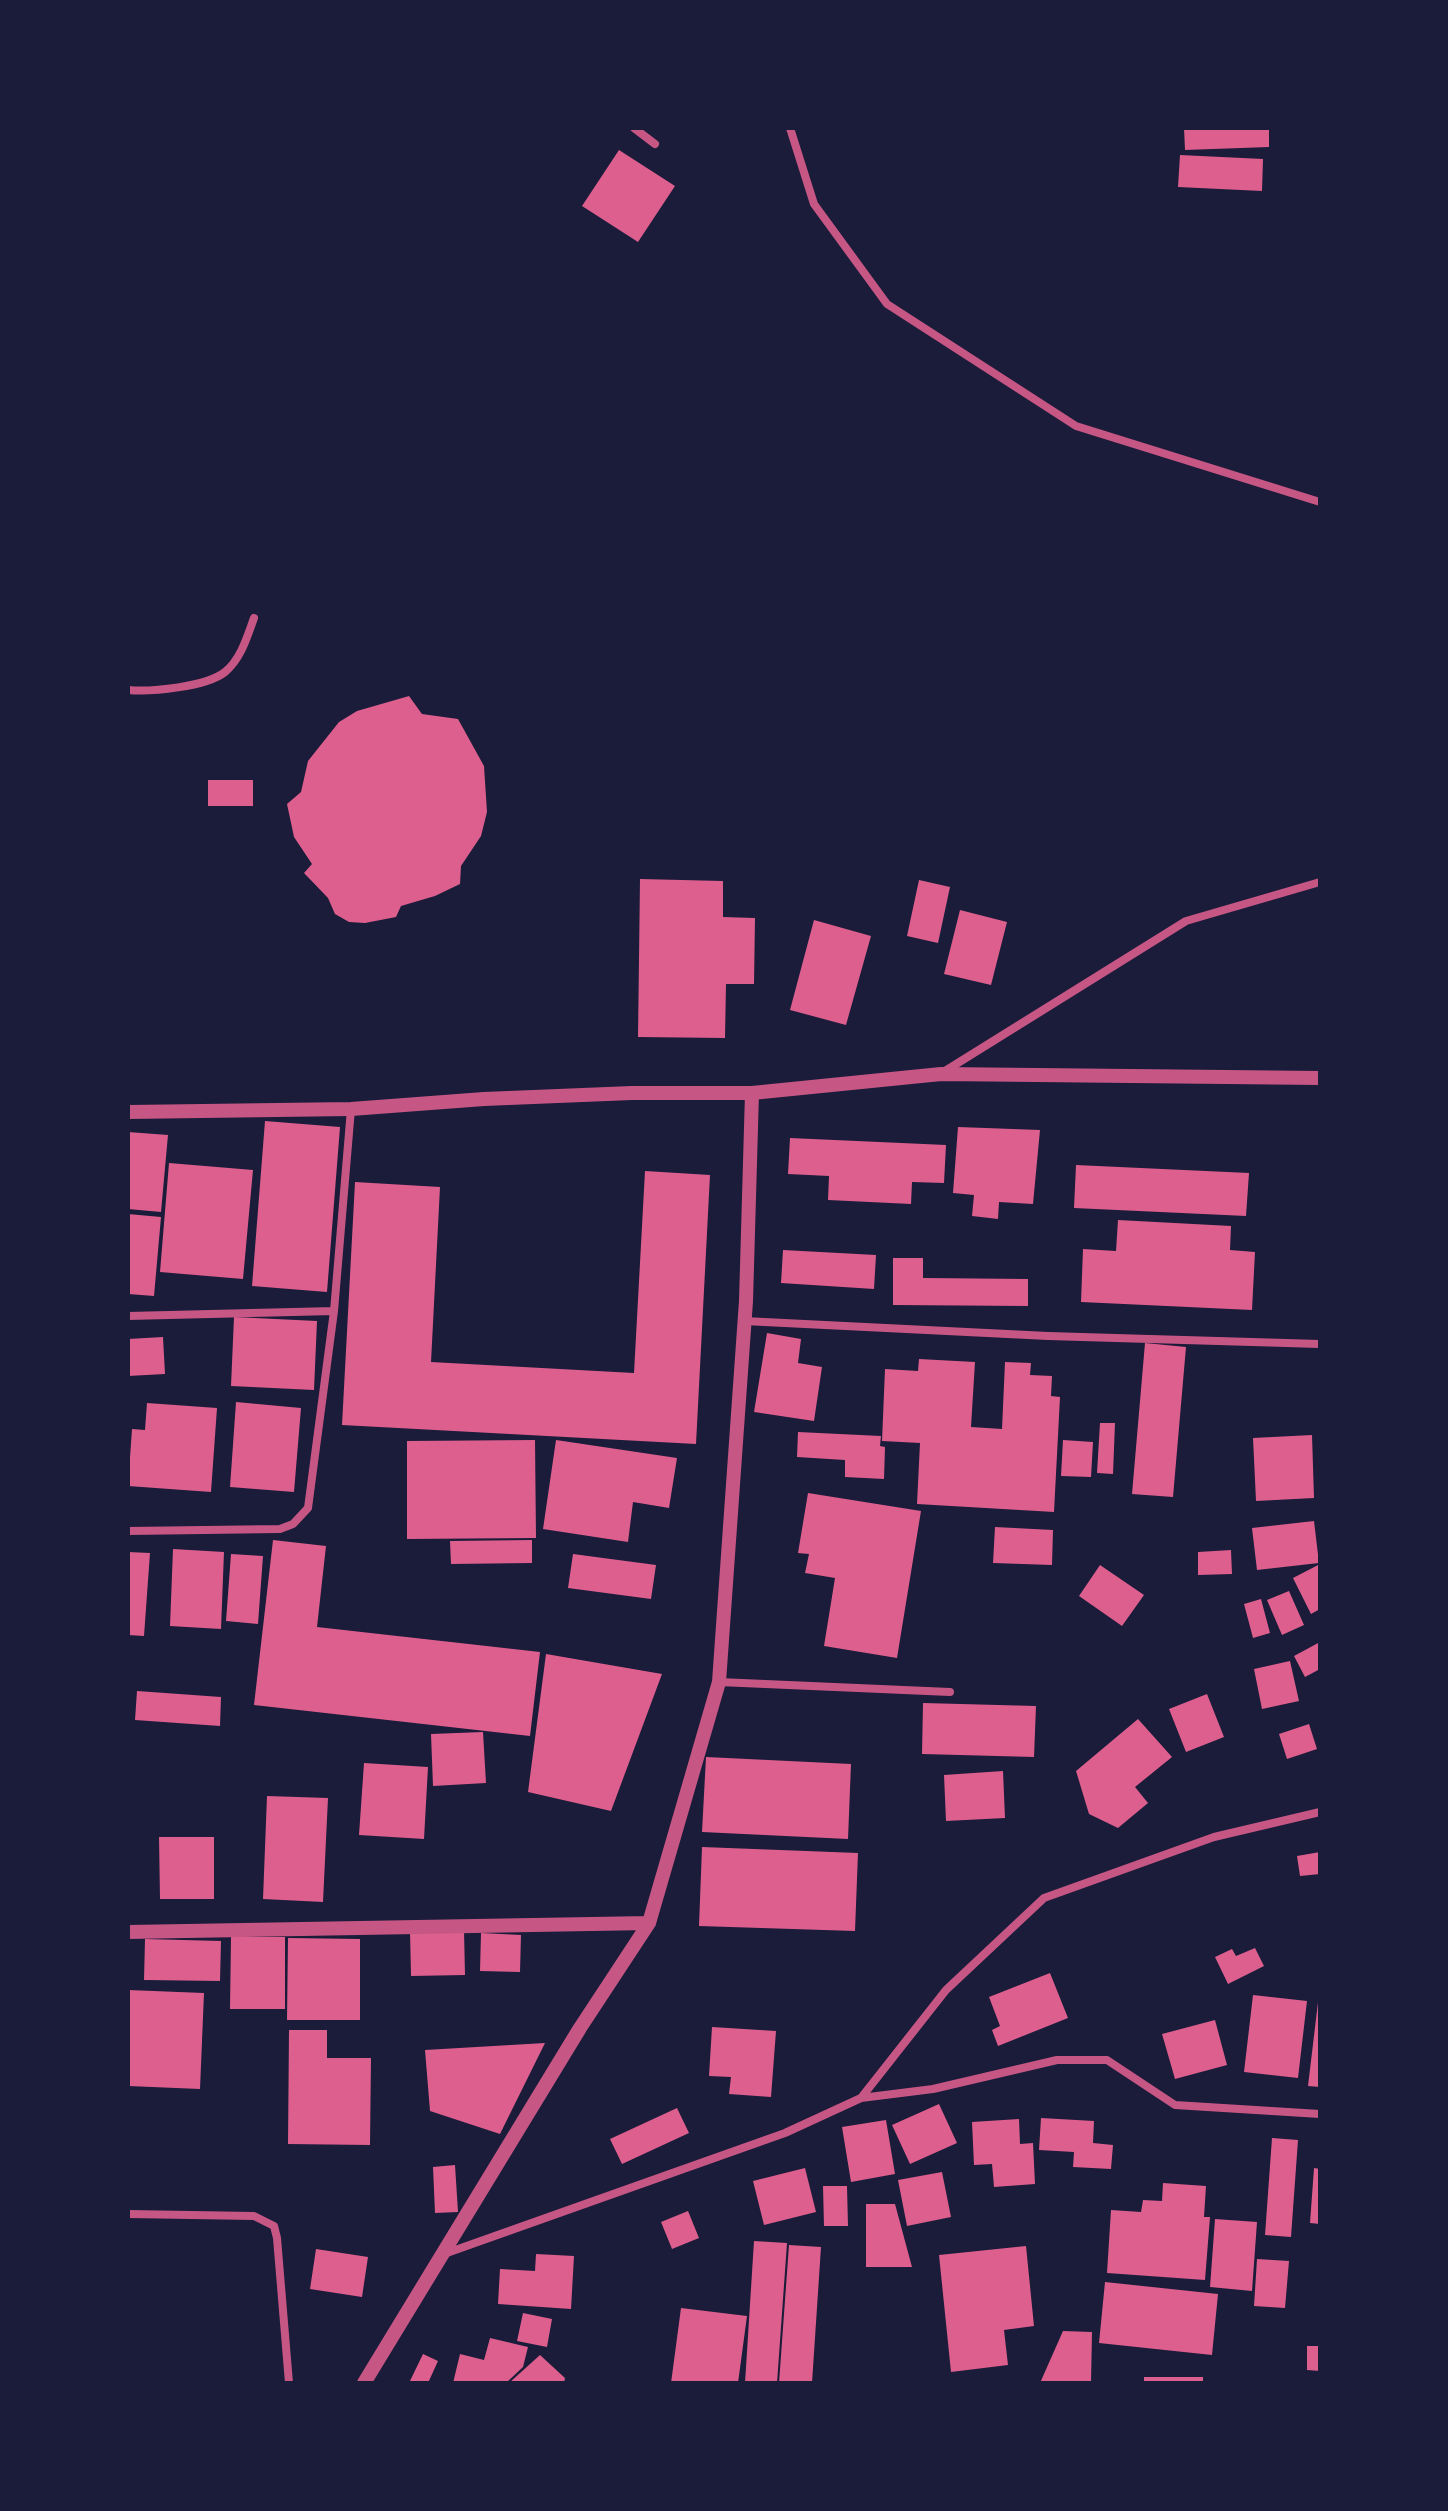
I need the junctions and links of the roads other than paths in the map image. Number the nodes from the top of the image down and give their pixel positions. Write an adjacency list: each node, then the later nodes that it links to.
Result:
1 (634, 128): 3 (street)
2 (790, 128): 4 (street)
3 (655, 144)
4 (1320, 502)
5 (254, 618): 6 (street)
6 (128, 690)
7 (1320, 882): 8 (street)
8 (941, 1074): 9 (street); 10 (street)
9 (1320, 1078)
10 (752, 1093): 11 (street); 15 (street)
11 (351, 1109): 12 (street); 13 (street)
12 (128, 1112)
13 (334, 1311): 14 (street); 17 (street)
14 (128, 1316)
15 (744, 1321): 16 (street); 18 (street)
16 (1320, 1344)
17 (128, 1531)
18 (719, 1682): 19 (street); 21 (street)
19 (950, 1692)
20 (1320, 1812): 23 (street)
21 (649, 1923): 22 (street); 26 (street)
22 (128, 1932)
23 (861, 2098): 24 (street); 26 (street)
24 (1320, 2114)
25 (128, 2214): 27 (street)
26 (444, 2254): 28 (street)
27 (289, 2383)
28 (364, 2383)

